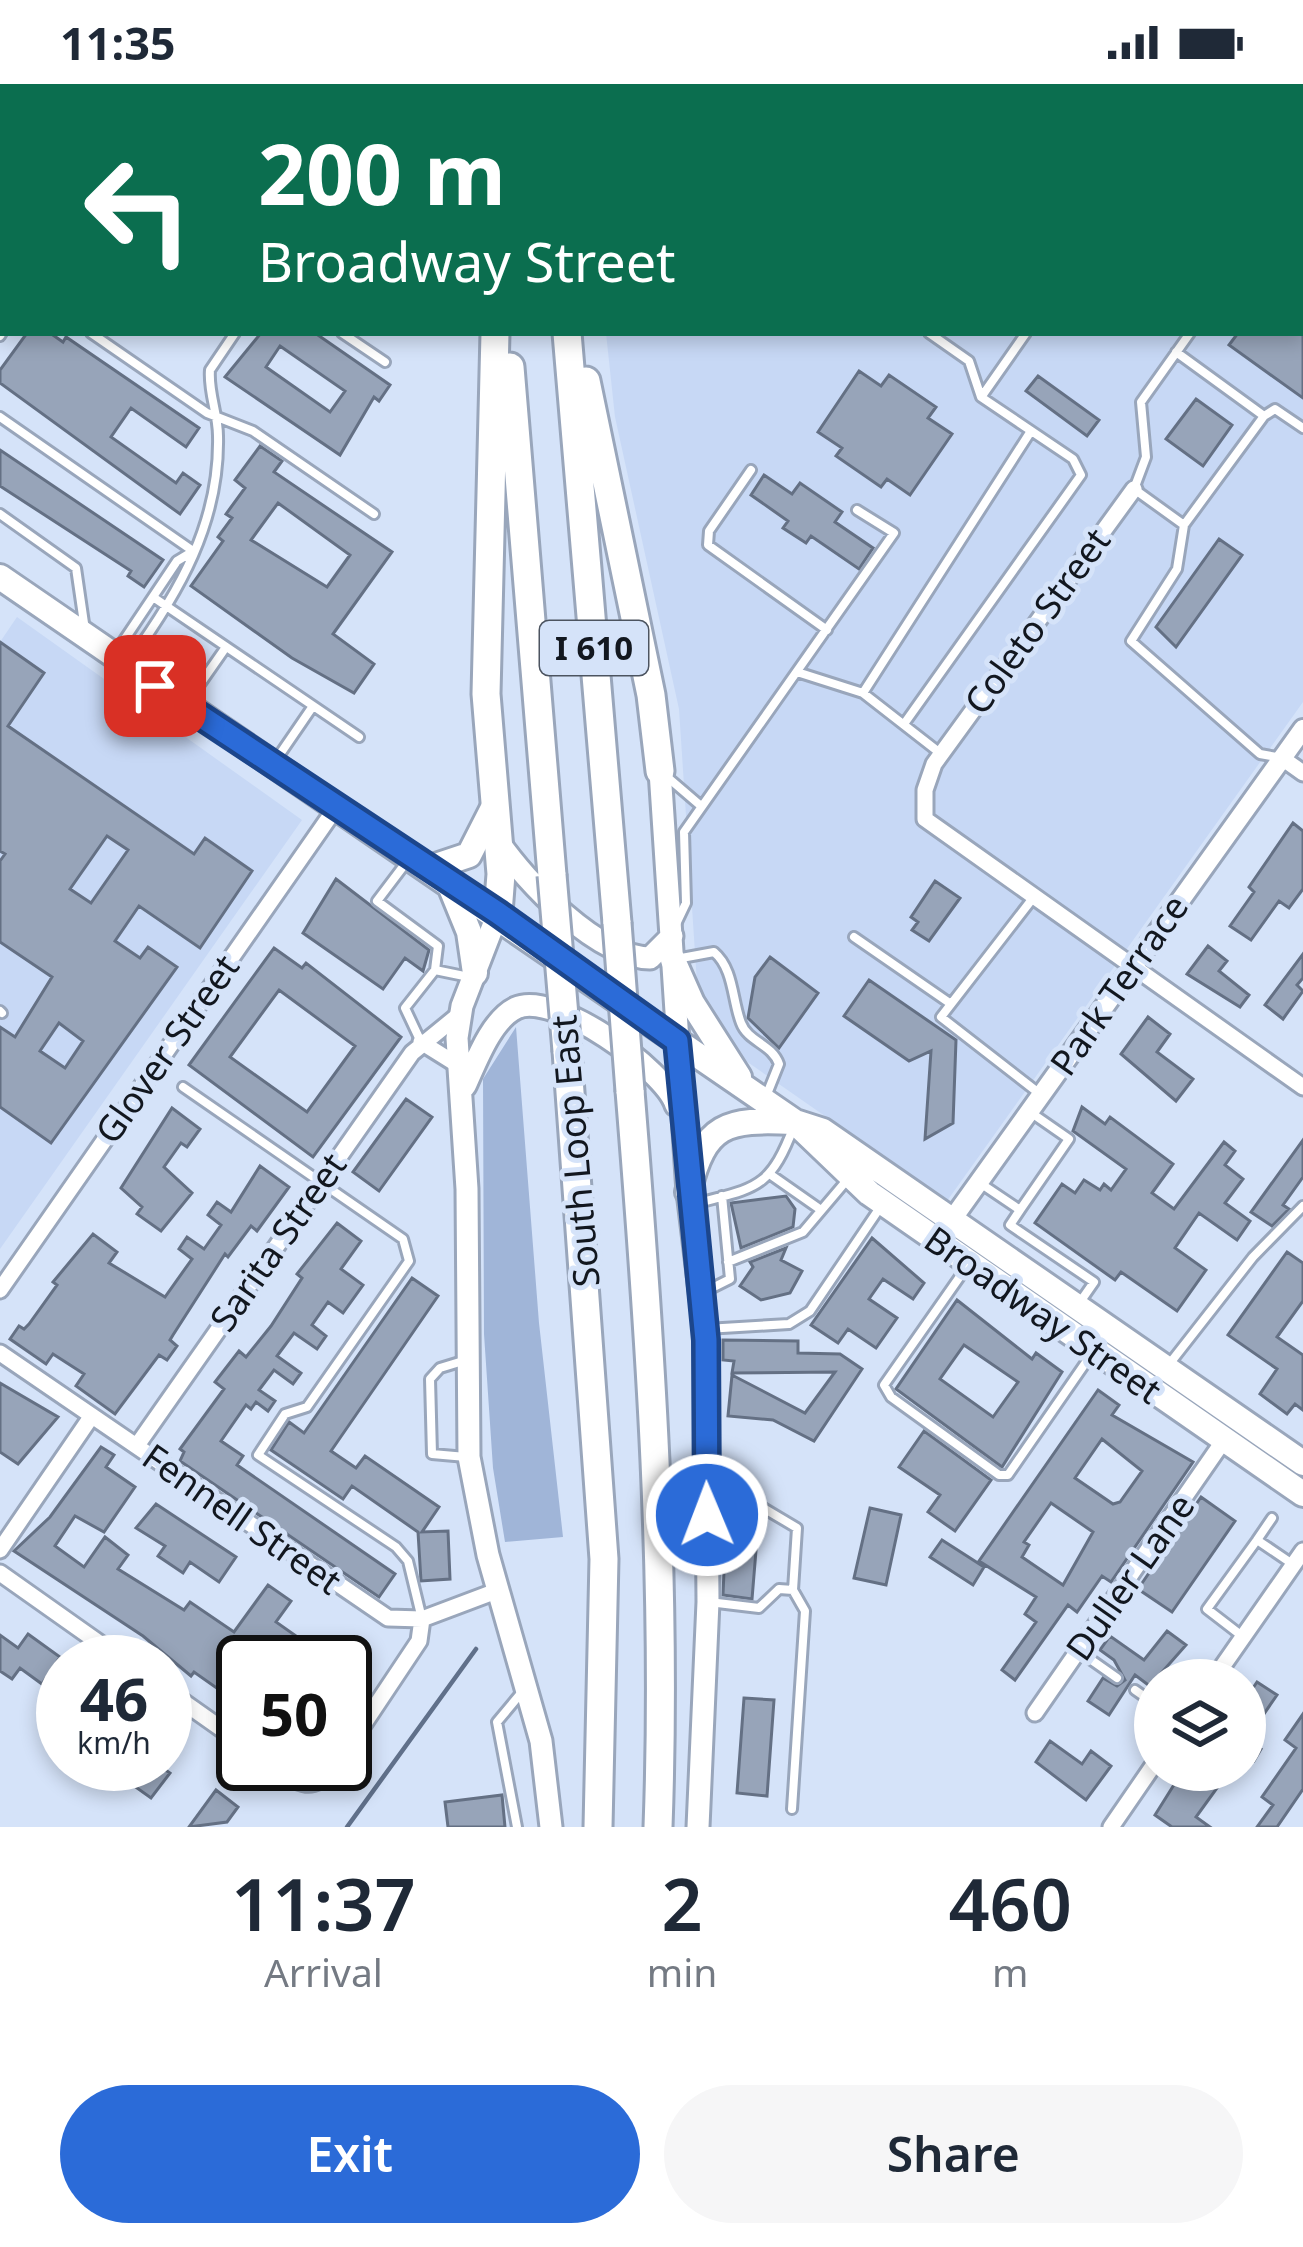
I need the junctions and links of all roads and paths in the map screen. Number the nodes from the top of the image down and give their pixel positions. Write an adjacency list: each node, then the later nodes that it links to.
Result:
1 (96, 336): 16 (lane)
2 (233, 336): 16 (lane)
3 (346, 336): 12 (lane)
4 (496, 336): 14 (highway)
5 (506, 336): 14 (highway, South Loop East / I 610)
6 (568, 336): 13 (highway, South Loop East / I 610)
7 (577, 336): 13 (highway)
8 (933, 336): 15 (lane)
9 (1024, 336): 15 (lane)
10 (1188, 336): 11 (lane)
11 (1176, 352): 17 (lane); 22 (lane)
12 (385, 362)
13 (578, 373): 45 (highway); 123 (highway, South Loop East / I 610, bridge)
14 (503, 380): 47 (highway); 122 (highway, South Loop East / I 610, bridge)
15 (981, 397): 20 (lane)
16 (216, 416): 25 (lane); 27 (lane)
17 (1264, 416): 19 (lane); 26 (lane)
18 (0, 417): 27 (lane)
19 (1303, 428)
20 (1031, 431): 36 (lane); 39 (lane)
21 (751, 470): 31 (lane)
22 (1134, 489): 26 (lane); 42 (street, Coleto Street)
23 (857, 510): 31 (lane)
24 (0, 514): 32 (lane)
25 (374, 514)
26 (1184, 525): 43 (lane)
27 (193, 551): 29 (lane); 30 (lane)
28 (3, 584): 32 (main road, Broadway Street)
29 (153, 597): 30 (lane); 34 (lane)
30 (168, 608): 33 (lane); 34 (lane)
31 (827, 630): 35 (lane)
32 (86, 638): 34 (main road, Broadway Street)
33 (226, 647): 37 (lane); 38 (lane)
34 (119, 662): 37 (main road, Broadway Street)
35 (797, 672): 36 (lane); 48 (lane)
36 (862, 693): 39 (lane)
37 (184, 706): 44 (main road, Broadway Street)
38 (313, 706): 41 (lane); 44 (lane)
39 (904, 724): 42 (lane)
40 (1303, 729): 43 (street, Park Terrace)
41 (359, 737)
42 (941, 754): 52 (street)
43 (1282, 758): 46 (street); 56 (street, Park Terrace)
44 (272, 766): 49 (main road, Broadway Street)
45 (660, 771): 48 (lane); 55 (main road)
46 (1303, 773)
47 (495, 804): 50 (highway); 51 (main road)
48 (701, 806): 55 (lane)
49 (335, 809): 51 (main road, Broadway Street); 86 (street, Glover Street)
50 (498, 840): 53 (highway); 55 (main road)
51 (428, 870): 53 (main road, Broadway Street); 57 (lane); 58 (main road)
52 (1033, 898): 56 (street); 59 (lane)
53 (498, 913): 58 (main road); 62 (main road, Broadway Street)
54 (854, 937): 59 (lane)
55 (672, 942): 61 (lane); 62 (main road); 64 (main road)
56 (1130, 968): 67 (street); 69 (street, Park Terrace)
57 (435, 970): 58 (lane); 63 (lane)
58 (474, 976): 60 (main road)
59 (951, 1004): 69 (lane)
60 (461, 1013): 63 (street, Sarita Street); 65 (main road)
61 (742, 1027): 64 (lane); 68 (lane)
62 (677, 1041): 68 (main road, Broadway Street); 71 (main road)
63 (421, 1042): 65 (street); 74 (street, Sarita Street)
64 (720, 1048): 68 (main road)
65 (462, 1077): 71 (main road); 92 (main road)
66 (183, 1087): 74 (lane)
67 (1303, 1087)
68 (755, 1095): 70 (main road, Broadway Street)
69 (1035, 1103): 75 (street, Park Terrace); 81 (lane)
70 (795, 1122): 72 (lane); 73 (main road, Broadway Street); 77 (main road); 82 (main road, Broadway Street)
71 (683, 1128): 77 (main road)
72 (771, 1175): 76 (lane); 80 (lane)
73 (850, 1177): 78 (main road, Broadway Street); 80 (lane)
74 (320, 1181): 96 (street, Sarita Street); 109 (lane)
75 (978, 1182): 81 (lane); 82 (street, Park Terrace)
76 (722, 1196): 77 (lane); 84 (lane)
77 (689, 1199): 87 (main road)
78 (883, 1203): 83 (main road, Broadway Street); 89 (lane)
79 (1303, 1206): 93 (lane)
80 (821, 1210): 84 (lane)
81 (1020, 1210): 88 (lane)
82 (952, 1219): 83 (street, Park Terrace); 88 (main road, Broadway Street)
83 (936, 1241): 85 (main road, Broadway Street)
84 (728, 1262): 87 (lane)
85 (969, 1264): 90 (main road, Broadway Street); 90 (lane)
86 (0, 1290)
87 (700, 1294): 89 (main road)
88 (1077, 1306): 93 (main road, Broadway Street)
89 (704, 1329): 108 (main road)
90 (1094, 1351): 95 (main road, Broadway Street)
91 (0, 1353): 94 (street, Fennell Street)
92 (464, 1360): 97 (main road); 97 (lane)
93 (1166, 1368): 98 (main road, Broadway Street)
94 (91, 1417): 96 (street, Fennell Street); 103 (street)
95 (1224, 1440): 100 (main road, Broadway Street); 112 (street, Duller Lane)
96 (138, 1444): 109 (street, Fennell Street)
97 (469, 1457): 106 (main road)
98 (1303, 1463)
99 (738, 1493): 107 (lane)
100 (1303, 1494)
101 (1272, 1518): 102 (lane)
102 (1257, 1540): 104 (lane); 111 (lane)
103 (0, 1550)
104 (1298, 1558): 111 (street)
105 (0, 1573): 110 (street)
106 (499, 1590): 109 (street); 115 (main road)
107 (794, 1590): 108 (lane); 119 (lane)
108 (708, 1602): 124 (main road)
109 (422, 1619): 116 (street)
110 (88, 1635)
111 (1244, 1636): 113 (street)
112 (1079, 1651): 114 (lane); 117 (street, Duller Lane)
113 (1228, 1659)
114 (1117, 1678)
115 (528, 1687): 120 (lane); 121 (main road)
116 (372, 1712)
117 (1035, 1713)
118 (1136, 1791): 125 (street)
119 (792, 1809)
120 (517, 1827)
121 (551, 1827)
122 (598, 1827)
123 (658, 1827)
124 (698, 1827)
125 (1111, 1827)

